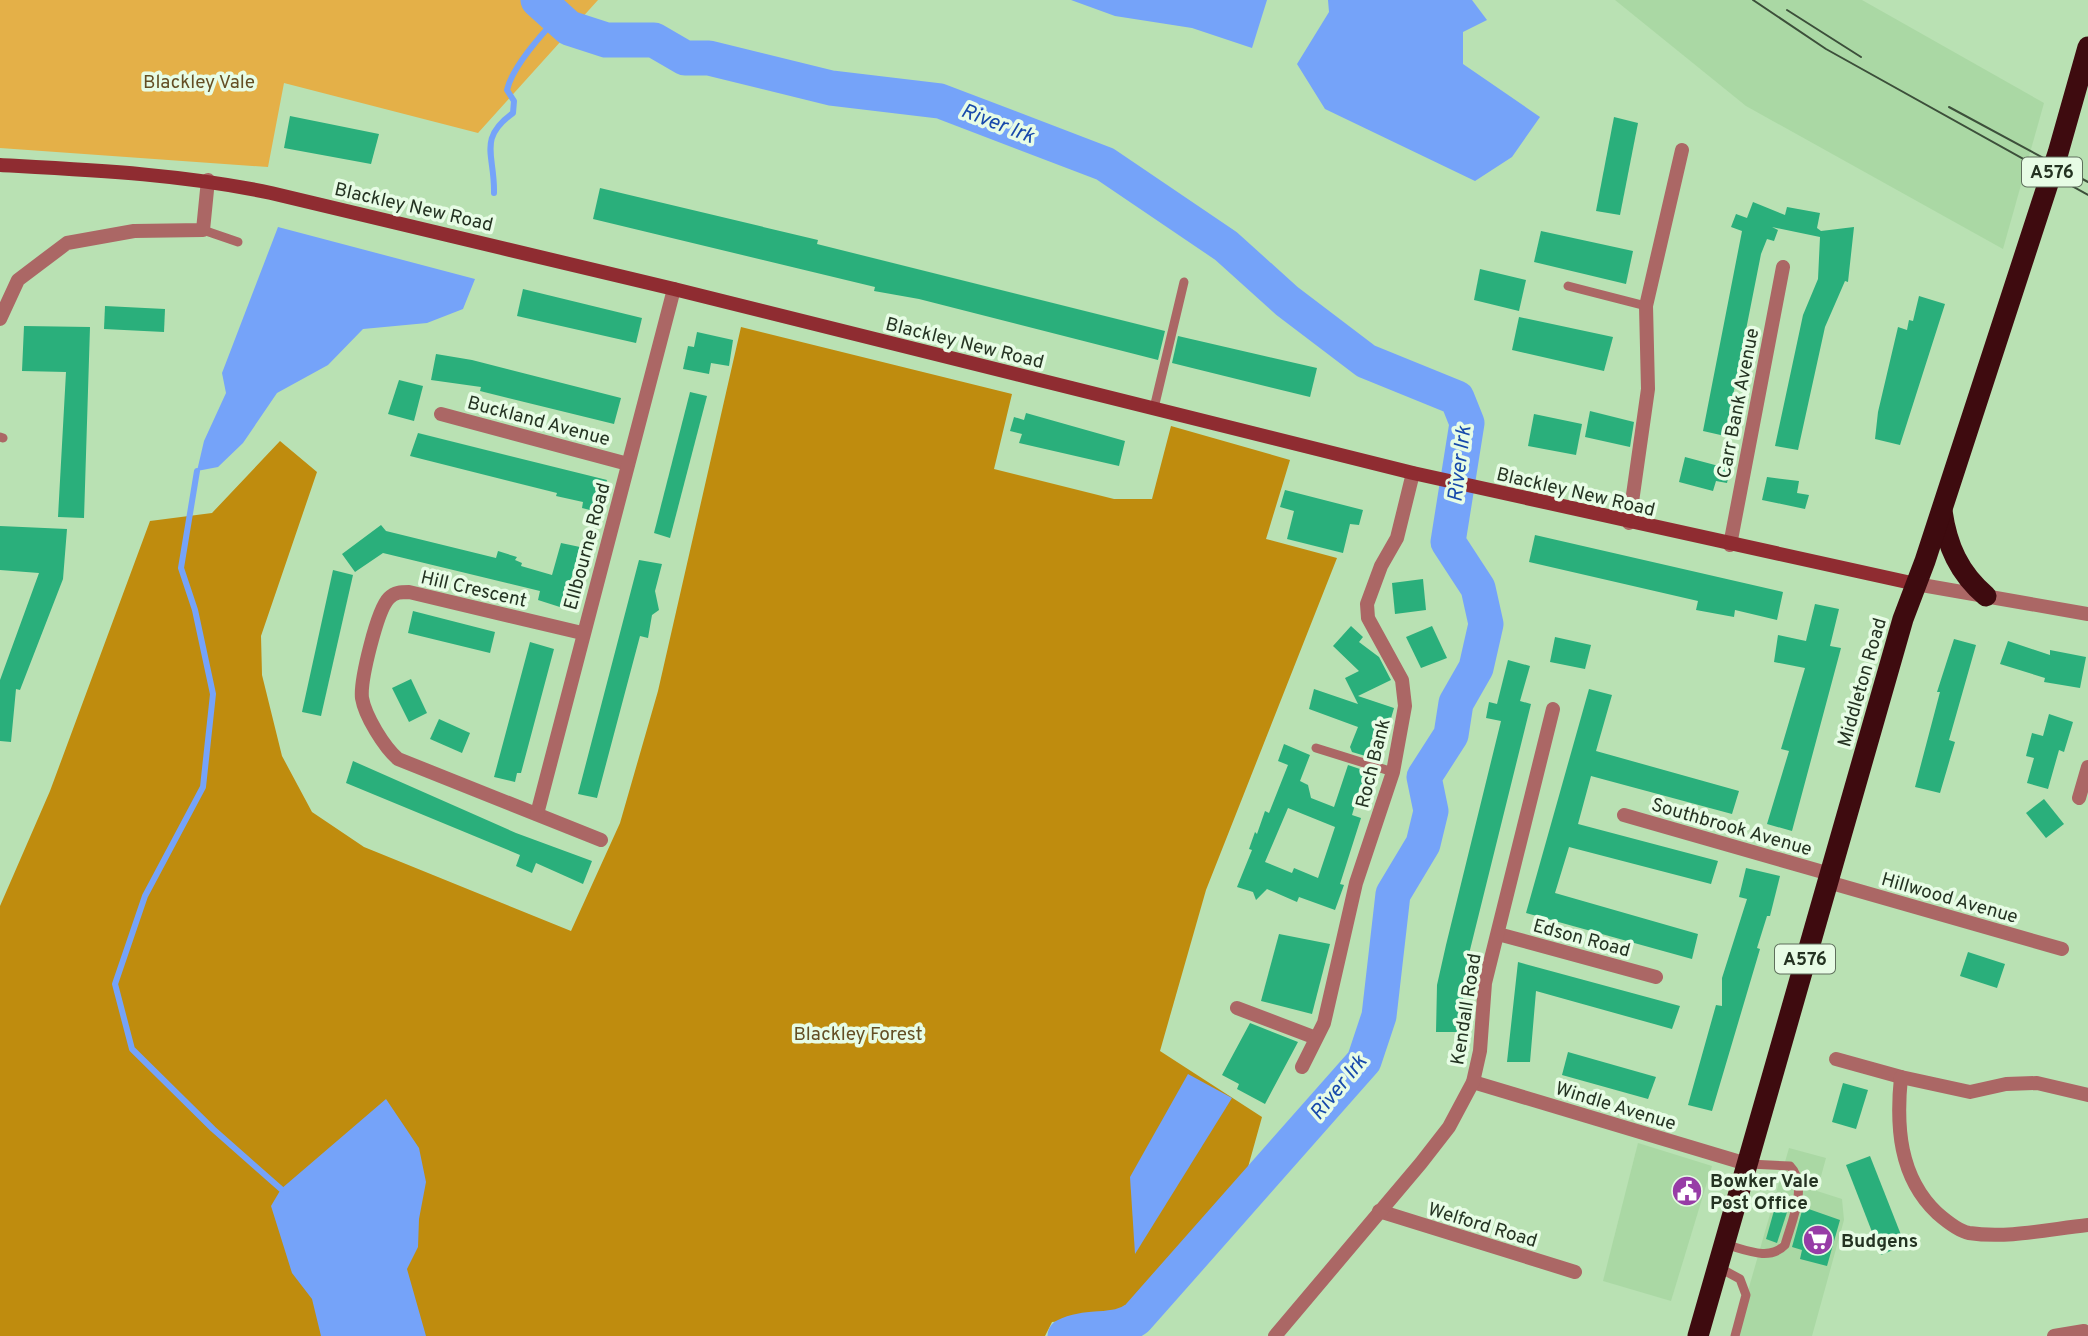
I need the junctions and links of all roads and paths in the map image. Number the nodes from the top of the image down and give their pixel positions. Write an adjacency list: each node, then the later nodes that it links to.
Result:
1 (2088, 47): 17 (highway, Middleton Road / A576)
2 (1682, 150): 11 (street)
3 (0, 165): 4 (street, Blackley New Road)
4 (208, 180): 5 (street); 10 (street, Blackley New Road)
5 (203, 230): 6 (lane); 12 (street)
6 (239, 242)
7 (1783, 267): 19 (street, Carr Bank Avenue)
8 (1184, 282): 13 (lane)
9 (1568, 286): 11 (lane)
10 (674, 289): 13 (street, Blackley New Road); 15 (street, Ellbourne Road)
11 (1646, 306): 18 (street)
12 (0, 319)
13 (1154, 408): 16 (street, Blackley New Road)
14 (441, 414): 15 (street, Buckland Avenue)
15 (628, 464): 23 (street, Ellbourne Road)
16 (1413, 474): 18 (street, Blackley New Road); 27 (street, Roch Bank)
17 (1942, 509): 20 (highway, Middleton Road / A576); 21 (highway)
18 (1629, 523): 19 (street, Blackley New Road)
19 (1730, 545): 20 (street, Blackley New Road)
20 (1916, 584): 21 (street); 32 (highway, Middleton Road / A576)
21 (1986, 596): 22 (street)
22 (2088, 614)
23 (582, 633): 29 (street, Ellbourne Road); 29 (street, Hill Crescent)
24 (1553, 709): 33 (street, Kendall Road)
25 (1316, 748): 27 (lane)
26 (2088, 767): 28 (street)
27 (1393, 772): 37 (street, Roch Bank)
28 (2079, 798)
29 (537, 814): 31 (street, Hill Crescent)
30 (1625, 815): 32 (street, Southbrook Avenue)
31 (601, 840)
32 (1829, 878): 34 (street, Hillwood Avenue); 43 (highway, Middleton Road / A576)
33 (1498, 934): 35 (street, Edson Road); 41 (street, Kendall Road)
34 (2062, 949)
35 (1656, 977)
36 (1237, 1008): 37 (street)
37 (1316, 1038): 39 (street, Roch Bank)
38 (1836, 1059): 40 (street)
39 (1302, 1067)
40 (1901, 1077): 42 (street); 45 (street)
41 (1473, 1082): 43 (street, Windle Avenue); 44 (street, Kendall Road)
42 (2088, 1095)
43 (1747, 1164): 46 (highway, Middleton Road / A576); 46 (lane)
44 (1379, 1211): 48 (street, Welford Road); 50 (street, Kendall Road)
45 (2088, 1225)
46 (1724, 1244): 47 (highway, Middleton Road / A576)
47 (1718, 1267): 51 (highway, Middleton Road / A576); 52 (lane)
48 (1575, 1272)
49 (2084, 1331): 53 (street)
50 (1275, 1336)
51 (1698, 1336)
52 (1735, 1336)
53 (2054, 1336)

